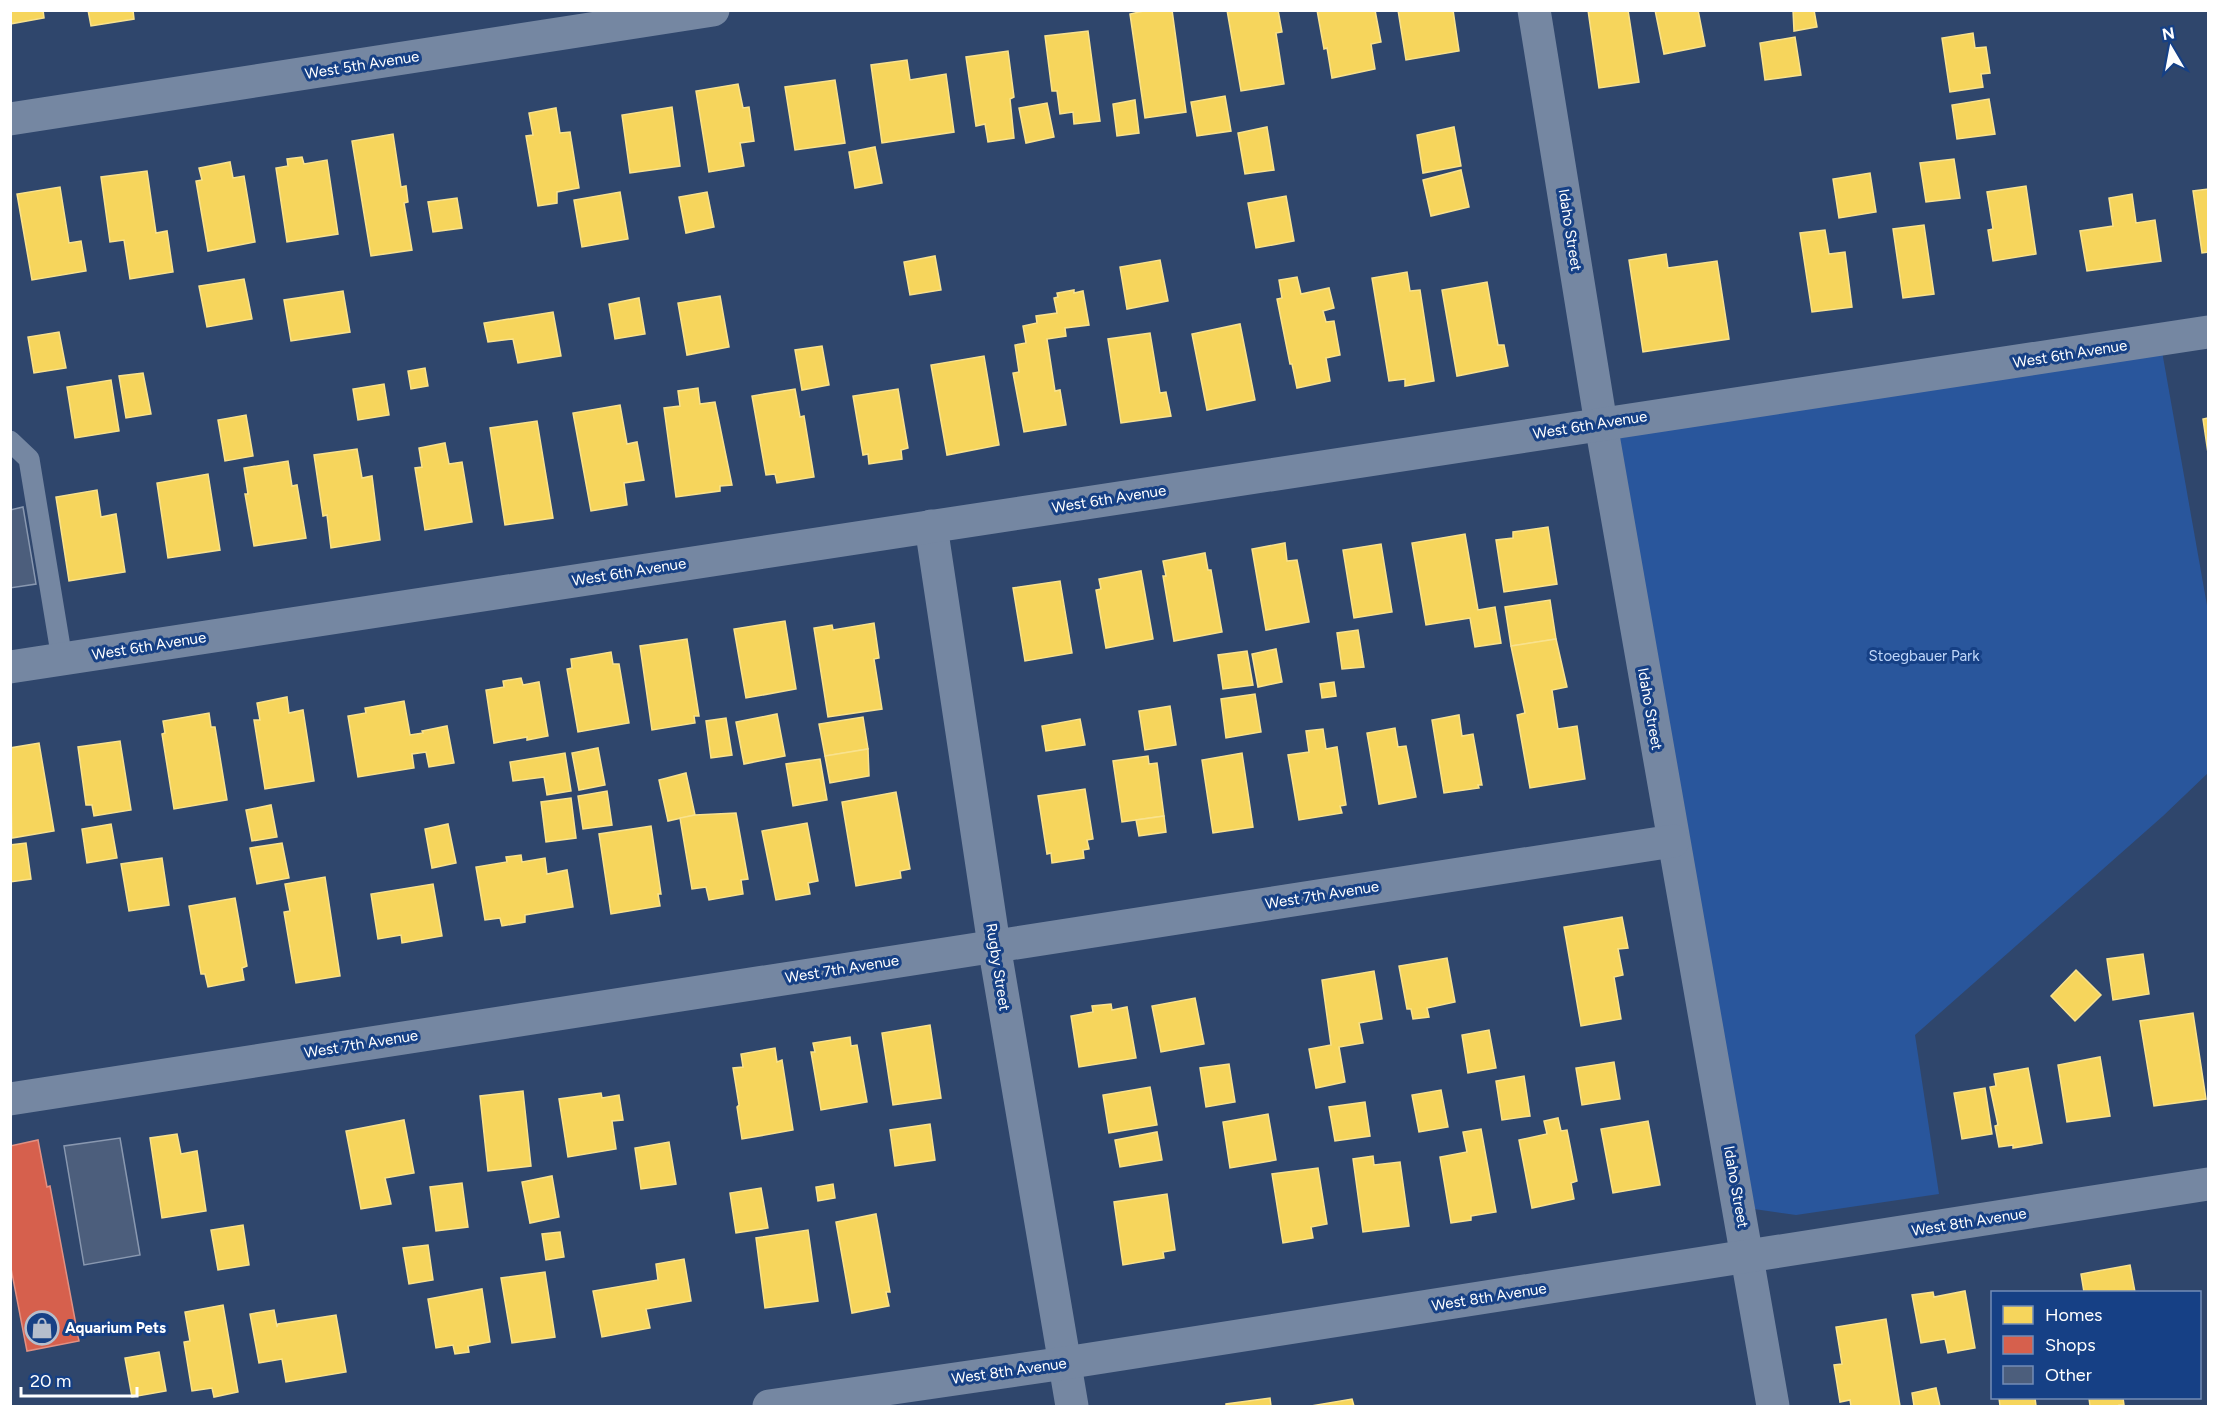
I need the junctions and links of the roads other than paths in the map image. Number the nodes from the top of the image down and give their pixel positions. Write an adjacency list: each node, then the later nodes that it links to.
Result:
1 (713, 10): 3 (street, West 5th Avenue)
2 (1534, 10): 5 (street, Idaho Street)
3 (10, 119)
4 (2208, 332): 5 (street, West 6th Avenue)
5 (1601, 423): 7 (street, West 6th Avenue); 10 (street, Idaho Street)
6 (10, 441): 8 (lane)
7 (931, 526): 8 (street, West 6th Avenue); 11 (street, Rugby Street)
8 (62, 659): 9 (street, West 6th Avenue)
9 (10, 667)
10 (1673, 841): 11 (street, West 7th Avenue); 14 (street, Idaho Street)
11 (994, 945): 12 (street, West 7th Avenue); 15 (street, Rugby Street)
12 (10, 1099)
13 (2208, 1184): 14 (street, West 8th Avenue)
14 (1749, 1257): 15 (street, West 8th Avenue); 18 (street, Idaho Street)
15 (1065, 1363): 16 (street, West 8th Avenue); 17 (street, Rugby Street)
16 (770, 1407)
17 (1072, 1407)
18 (1773, 1407)

